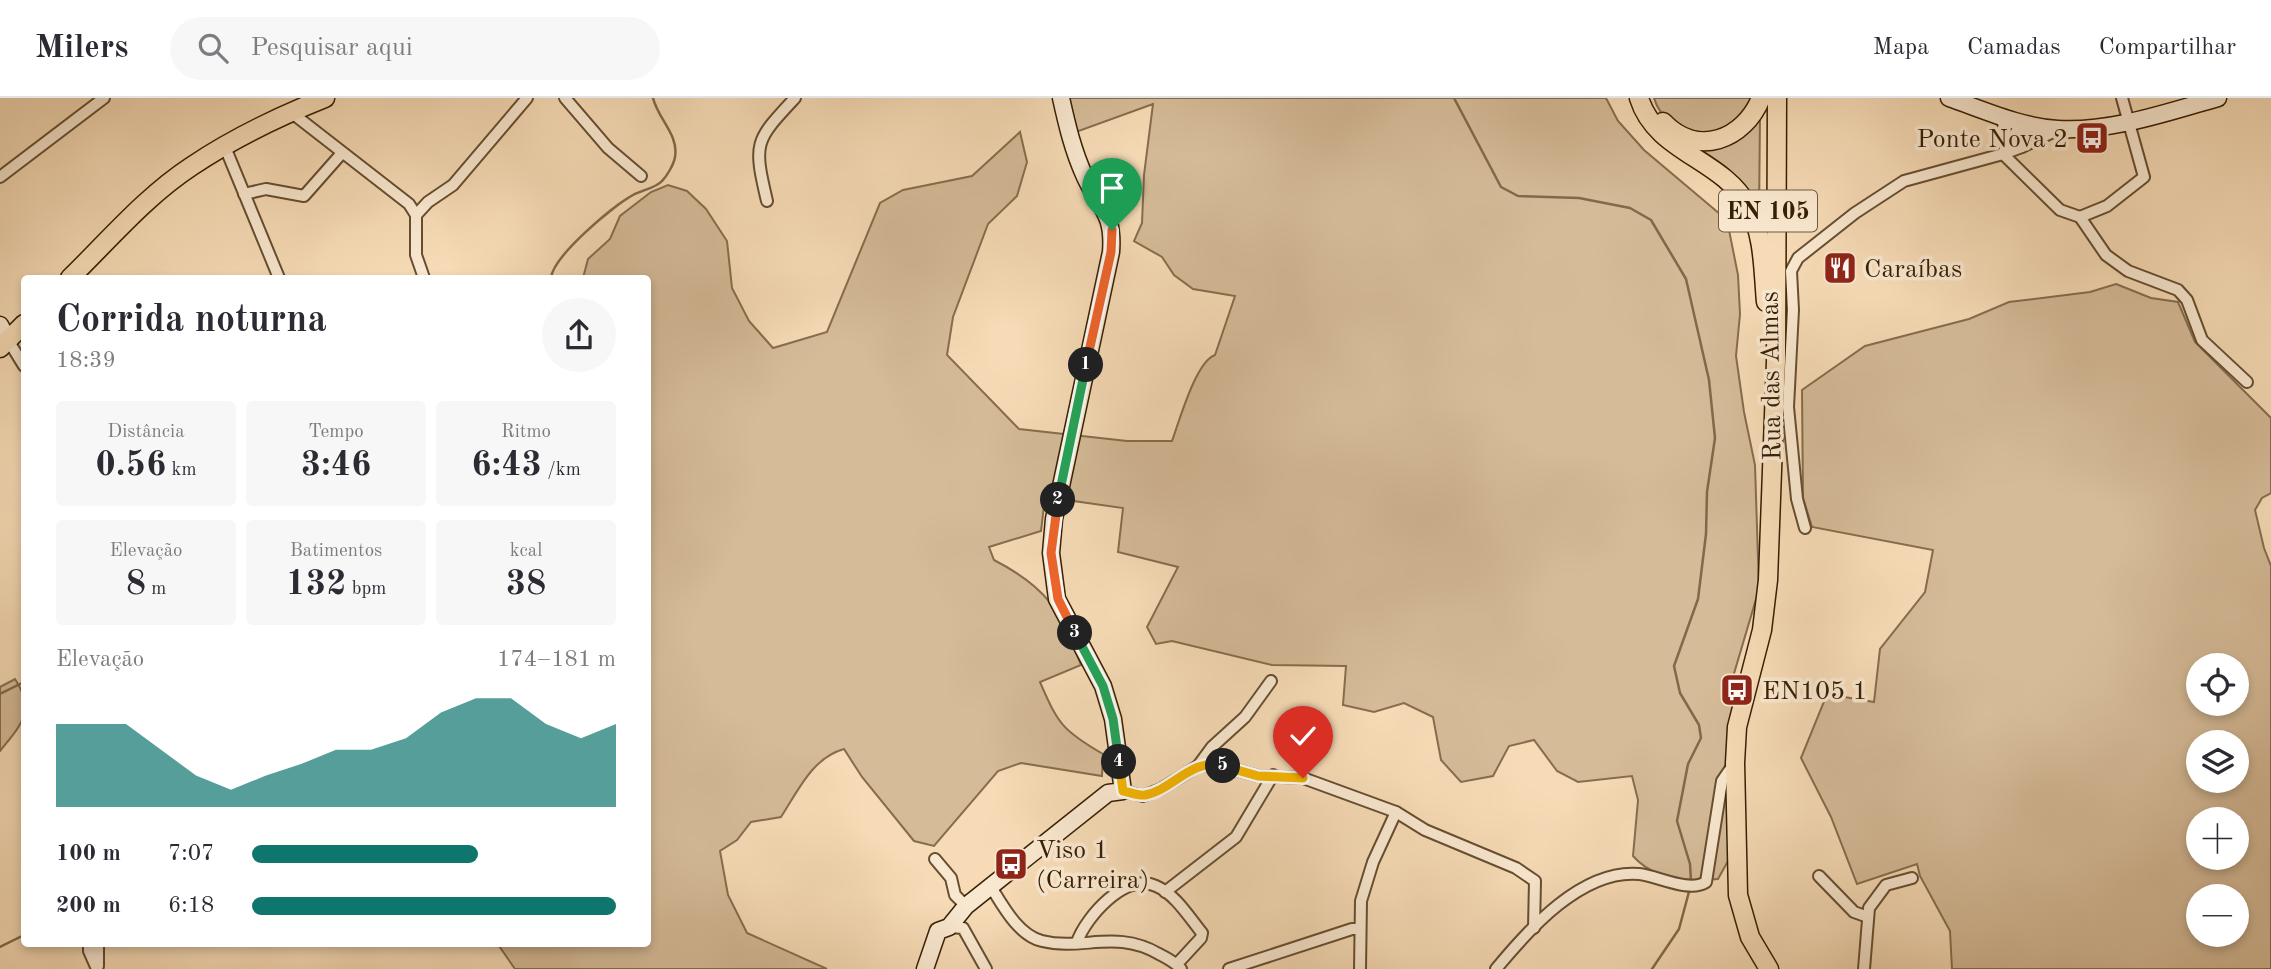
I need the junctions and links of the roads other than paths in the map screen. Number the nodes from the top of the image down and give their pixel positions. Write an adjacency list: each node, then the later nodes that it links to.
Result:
1 (104, 98): 25 (street)
2 (325, 98): 15 (main road)
3 (527, 98): 28 (street)
4 (565, 98): 24 (street)
5 (795, 98): 27 (street)
6 (1060, 98): 44 (street)
7 (1639, 98): 33 (main road)
8 (1650, 98): 9 (main road)
9 (1761, 98)
10 (1769, 98): 33 (main road, EN 105)
11 (1777, 98): 38 (main road, EN 105)
12 (1949, 98): 16 (street)
13 (2122, 98): 17 (street)
14 (2218, 98): 17 (street)
15 (292, 113): 20 (main road); 23 (street)
16 (2001, 116): 18 (street); 22 (street)
17 (2127, 123): 19 (street); 29 (street)
18 (2028, 124): 19 (street); 21 (street); 22 (street)
19 (2059, 129): 21 (street, Rua das Almas)
20 (225, 147): 26 (street); 30 (main road)
21 (2022, 147): 22 (street, Rua das Almas)
22 (2006, 150): 29 (street); 39 (street, Rua das Almas)
23 (342, 153): 26 (street); 28 (street)
24 (641, 176)
25 (0, 177)
26 (244, 194): 31 (street)
27 (767, 201)
28 (416, 215): 32 (street)
29 (2080, 217): 37 (street)
30 (73, 275)
31 (278, 275)
32 (423, 275)
33 (1767, 325): 38 (main road, EN 105)
34 (21, 326): 35 (main road)
35 (3, 338): 36 (street)
36 (21, 362)
37 (2247, 382)
38 (1770, 480): 41 (main road, EN 105)
39 (1805, 528)
40 (1271, 681): 42 (street)
41 (1735, 763): 54 (street); 66 (main road, EN 105)
42 (1198, 766): 43 (street); 44 (street)
43 (1273, 775): 45 (street); 50 (street)
44 (1123, 791): 49 (street)
45 (1396, 812): 54 (street); 55 (street)
46 (935, 859): 51 (street)
47 (1819, 876): 52 (street)
48 (1912, 878): 52 (street)
49 (990, 887): 51 (street); 56 (street)
50 (1165, 892): 56 (street); 60 (street)
51 (966, 906): 53 (street)
52 (1868, 917): 67 (street)
53 (949, 927): 59 (street); 62 (street)
54 (1534, 928): 65 (street)
55 (1359, 929): 63 (street); 64 (street)
56 (1077, 942): 60 (street)
57 (89, 947): 61 (street)
58 (98, 947): 61 (street)
59 (980, 966)
60 (1179, 967)
61 (98, 969)
62 (925, 969)
63 (1228, 969)
64 (1360, 969)
65 (1496, 969)
66 (1769, 969)
67 (1864, 969)

